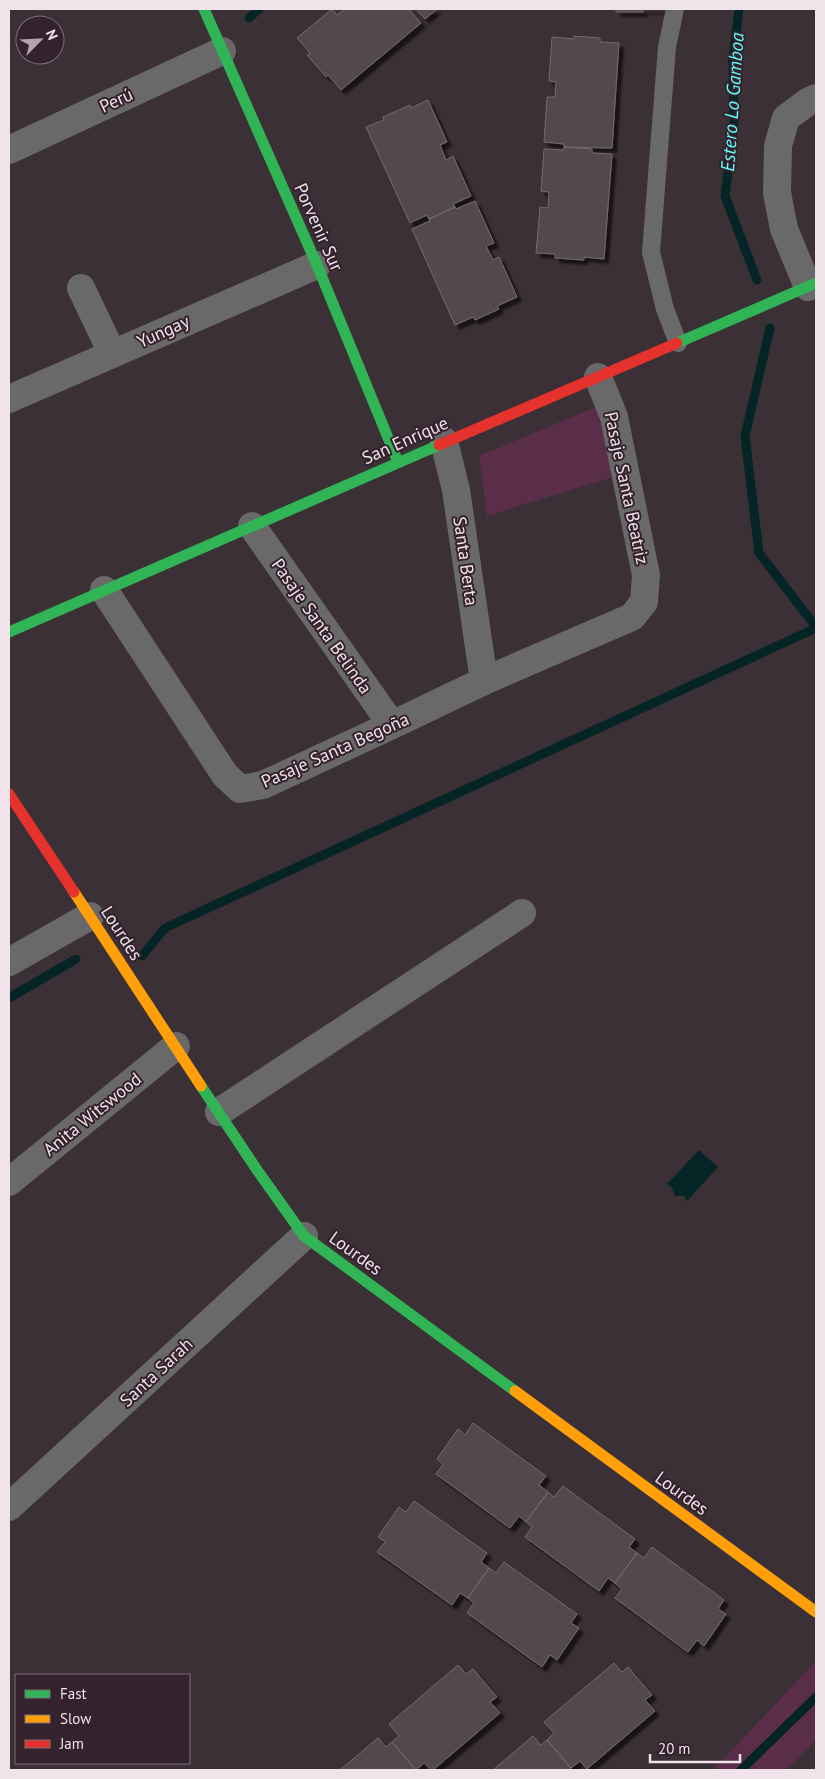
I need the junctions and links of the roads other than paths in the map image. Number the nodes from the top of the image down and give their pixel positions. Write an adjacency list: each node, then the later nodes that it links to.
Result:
1 (204, 9): 3 (main road, Porvenir Sur)
2 (675, 9): 9 (lane)
3 (222, 51): 5 (street, Perú); 6 (main road, Porvenir Sur)
4 (816, 98): 7 (street)
5 (9, 150)
6 (317, 265): 10 (street, Yungay); 14 (main road, Porvenir Sur)
7 (812, 285): 9 (main road, San Enrique)
8 (81, 288): 10 (street)
9 (678, 342): 11 (main road, San Enrique)
10 (112, 354): 12 (street, Yungay)
11 (598, 377): 13 (main road, San Enrique); 17 (street, Pasaje Santa Beatriz)
12 (9, 399)
13 (444, 441): 14 (main road, San Enrique); 19 (street, Santa Berta)
14 (398, 462): 15 (main road, San Enrique)
15 (252, 526): 16 (main road, San Enrique); 20 (street, Pasaje Santa Belinda)
16 (104, 590): 18 (main road, San Enrique); 20 (street, Pasaje Santa Begoña)
17 (644, 602): 19 (street, Pasaje Santa Begoña)
18 (9, 632)
19 (484, 681): 20 (street, Pasaje Santa Begoña)
20 (392, 726)
21 (9, 794): 23 (main road, Lourdes)
22 (522, 913): 26 (street)
23 (90, 916): 24 (street); 25 (main road, Lourdes)
24 (9, 962)
25 (176, 1046): 26 (main road, Lourdes); 27 (street, Anita Witswood)
26 (219, 1112): 28 (main road, Lourdes)
27 (9, 1182)
28 (304, 1236): 29 (street, Santa Sarah); 30 (main road, Lourdes)
29 (9, 1507)
30 (816, 1612)

